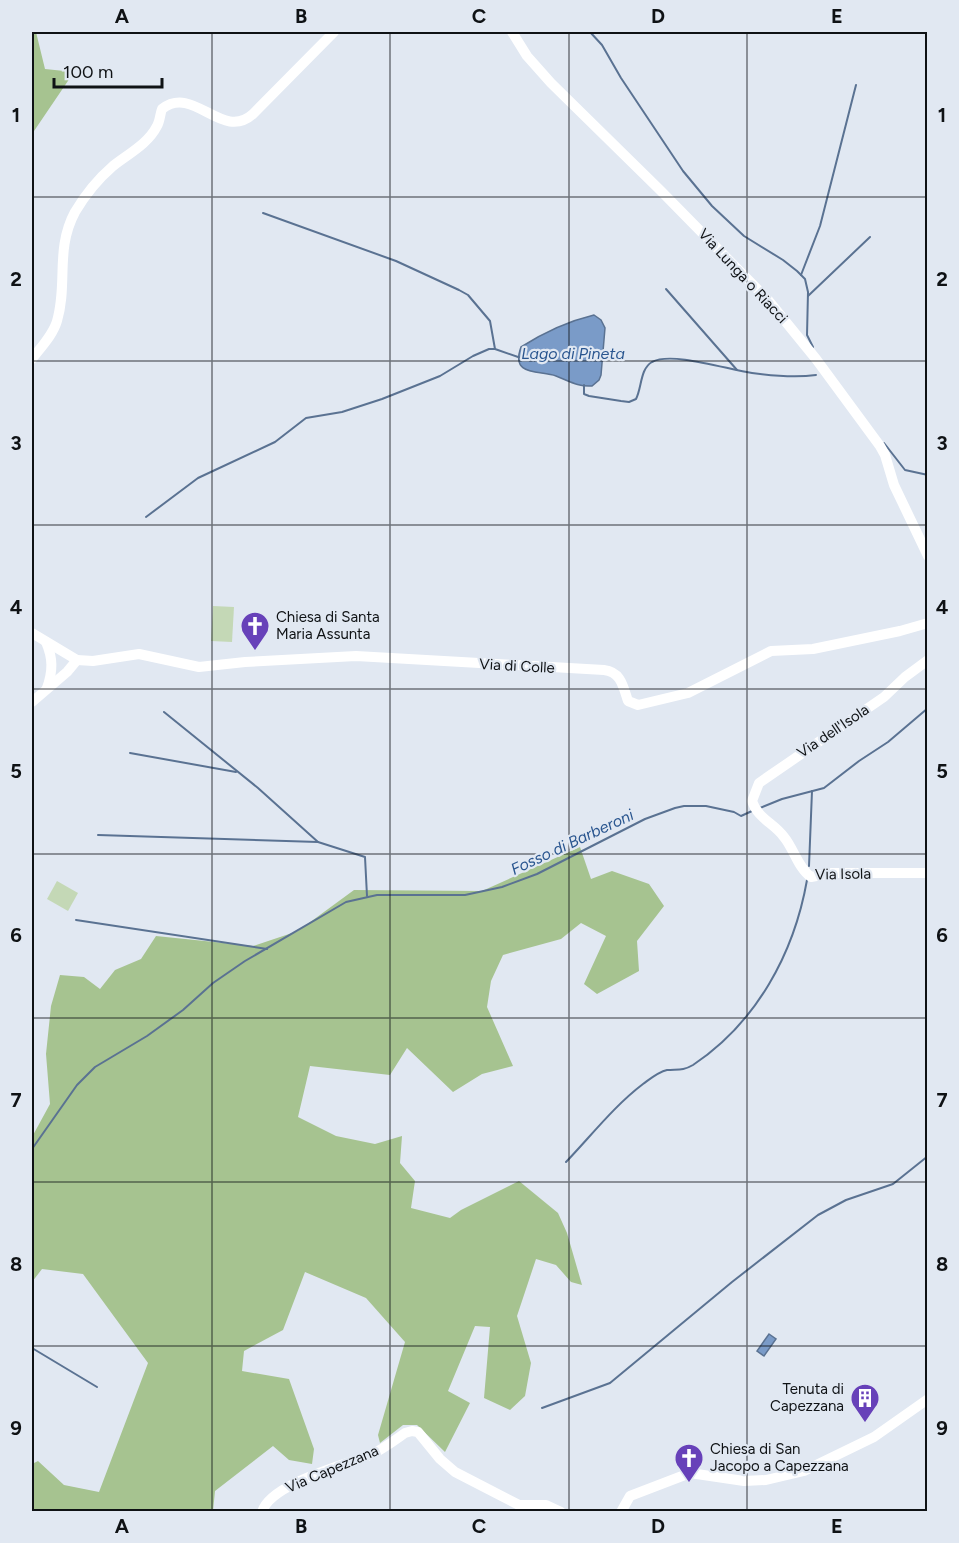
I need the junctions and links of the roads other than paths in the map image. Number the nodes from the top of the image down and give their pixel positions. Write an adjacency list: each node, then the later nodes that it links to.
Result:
1 (334, 32): 3 (street)
2 (512, 32): 4 (street, Via Lunga o Riacci)
3 (32, 359)
4 (927, 556)
5 (927, 623): 8 (street, Via di Colle)
6 (32, 633): 7 (street)
7 (46, 642): 8 (street); 10 (street)
8 (77, 660): 10 (street)
9 (927, 660): 12 (street, Via dell'Isola)
10 (46, 689): 11 (street)
11 (32, 702)
12 (755, 809): 13 (street, Via Isola)
13 (927, 873)
14 (927, 1399): 17 (street)
15 (262, 1512): 16 (street, Via Capezzana)
16 (561, 1512)
17 (621, 1512)

